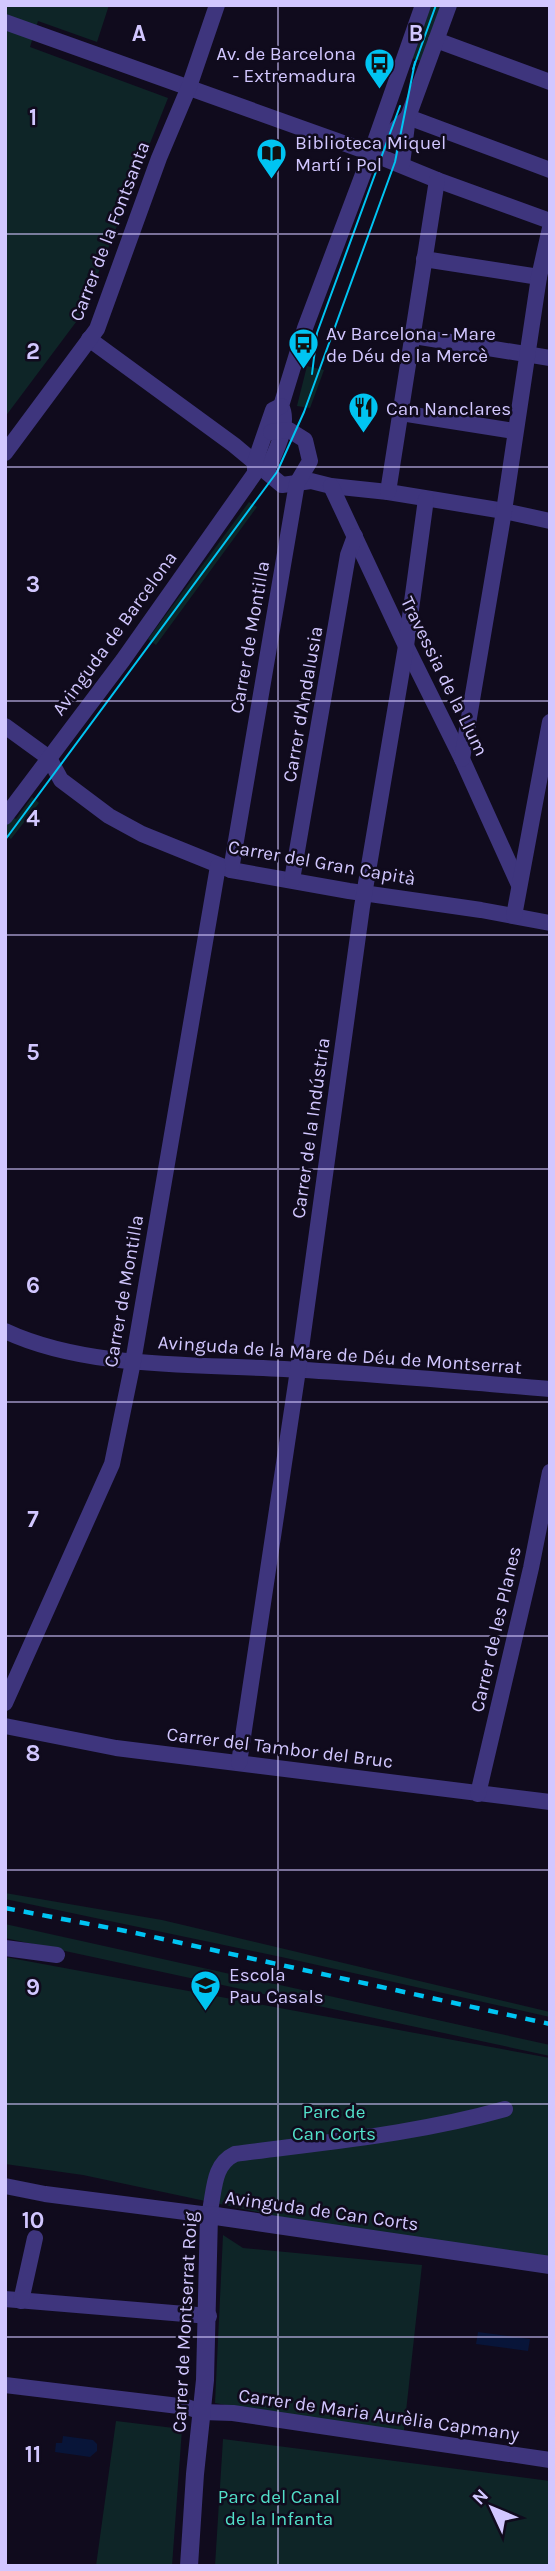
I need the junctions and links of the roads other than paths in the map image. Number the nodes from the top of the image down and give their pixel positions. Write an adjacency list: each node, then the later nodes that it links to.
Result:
1 (217, 5): 7 (street, Carrer de la Fontsanta)
2 (423, 5): 9 (street, Avinguda de Barcelona)
3 (449, 5): 5 (street)
4 (5, 22): 7 (street)
5 (436, 40): 6 (street); 8 (street)
6 (550, 82)
7 (189, 88): 9 (street); 18 (street, Carrer de la Fontsanta)
8 (408, 117): 9 (street); 10 (street); 11 (street)
9 (371, 153): 10 (street); 21 (street, Avinguda de Barcelona)
10 (402, 164): 12 (street)
11 (550, 170)
12 (437, 180): 13 (street); 15 (street)
13 (550, 221)
14 (550, 228): 16 (street)
15 (424, 259): 16 (street); 17 (street)
16 (539, 277): 19 (street)
17 (414, 336): 19 (street); 22 (street)
18 (89, 339): 26 (street, Carrer de la Fontsanta); 27 (street)
19 (527, 354): 20 (street); 24 (street)
20 (550, 358)
21 (281, 406): 23 (street, Avinguda de Barcelona); 25 (street, Avinguda de Barcelona)
22 (401, 413): 24 (street); 30 (street)
23 (282, 430): 25 (street); 27 (street, Avinguda de Barcelona); 28 (street, Carrer de Montilla)
24 (514, 430): 32 (street)
25 (263, 437): 27 (street, Avinguda de Barcelona)
26 (5, 453)
27 (259, 469): 28 (street); 38 (street, Avinguda de Barcelona)
28 (297, 483): 29 (street); 42 (street, Carrer de Montilla)
29 (331, 486): 30 (street); 34 (street, Travessia de la Llum)
30 (388, 492): 31 (street)
31 (426, 499): 32 (street); 35 (street, Carrer de la Indústria)
32 (504, 511): 33 (street); 39 (street)
33 (550, 521)
34 (355, 536): 35 (street, Travessia de la Llum); 43 (street, Carrer d'Andalusia)
35 (406, 646): 39 (street, Travessia de la Llum); 45 (street, Carrer de la Indústria)
36 (550, 722): 40 (street)
37 (5, 726): 38 (street, Carrer del Gran Capità)
38 (49, 758): 41 (street, Avinguda de Barcelona); 42 (street, Carrer del Gran Capità)
39 (462, 759): 44 (street, Travessia de la Llum)
40 (545, 765): 44 (street)
41 (5, 817)
42 (225, 868): 43 (street, Carrer del Gran Capità); 49 (street, Carrer de Montilla)
43 (292, 880): 45 (street, Carrer del Gran Capità)
44 (520, 885): 46 (street)
45 (365, 893): 46 (street, Carrer del Gran Capità); 50 (street, Carrer de la Indústria)
46 (514, 916): 47 (street, Carrer del Gran Capità)
47 (550, 923)
48 (5, 1331): 49 (street, Avinguda de la Mare de Déu de Montserrat)
49 (133, 1362): 50 (street, Avinguda de la Mare de Déu de Montserrat); 53 (street, Carrer de Montilla)
50 (298, 1370): 51 (street, Avinguda de la Mare de Déu de Montserrat); 55 (street, Carrer de la Indústria)
51 (550, 1389)
52 (550, 1472): 56 (street, Carrer de les Planes)
53 (5, 1703)
54 (5, 1726): 55 (street, Carrer del Tambor del Bruc)
55 (239, 1763): 56 (street, Carrer del Tambor del Bruc)
56 (478, 1794): 57 (street, Carrer del Tambor del Bruc)
57 (550, 1802)
58 (5, 1948): 59 (street)
59 (57, 1955)
60 (505, 2109): 62 (street, Carrer de Montserrat Roig)
61 (5, 2186): 62 (street, Avinguda de Can Corts)
62 (209, 2215): 64 (street, Avinguda de Can Corts); 66 (street, Carrer de Montserrat Roig)
63 (35, 2238): 65 (street)
64 (550, 2265)
65 (13, 2300): 66 (street)
66 (209, 2316): 68 (street, Carrer de Montserrat Roig)
67 (5, 2385): 68 (street, Carrer de Maria Aurèlia Capmany)
68 (202, 2412): 69 (street, Carrer de Maria Aurèlia Capmany); 70 (street, Carrer de Montserrat Roig)
69 (550, 2460)
70 (190, 2566)

